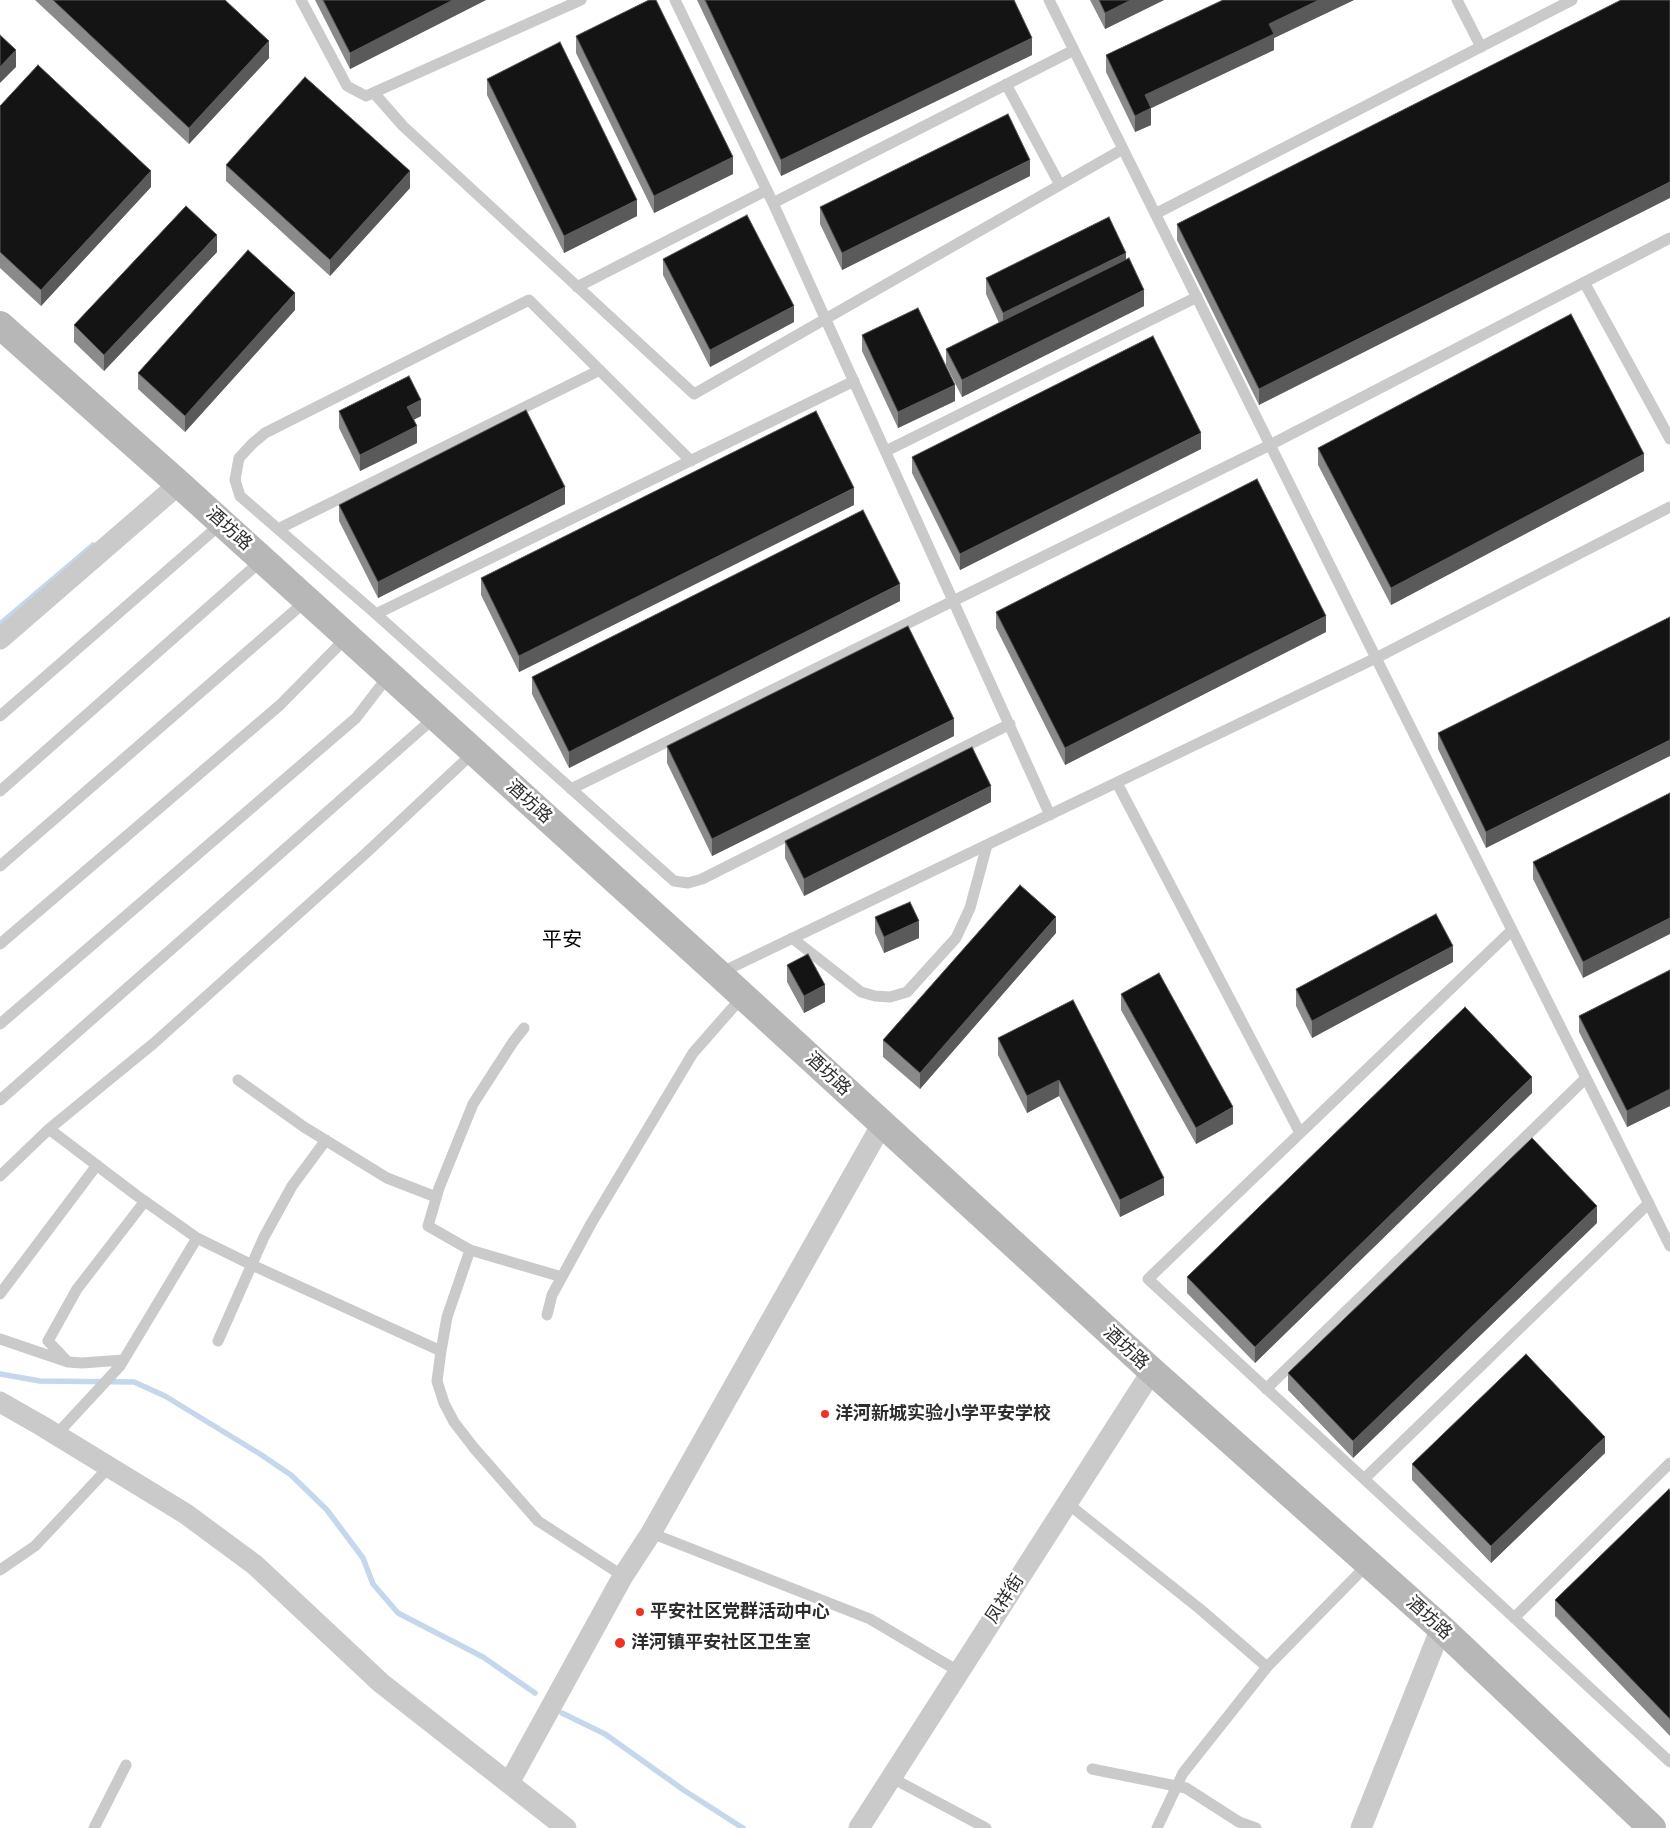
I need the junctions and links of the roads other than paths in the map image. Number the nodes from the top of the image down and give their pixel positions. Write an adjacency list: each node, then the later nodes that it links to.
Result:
1 (301, 0): 10 (lane)
2 (581, 0): 10 (lane)
3 (675, 0): 13 (lane)
4 (1050, 0): 8 (lane)
5 (1458, 0): 7 (lane)
6 (1572, 0): 7 (lane)
7 (1481, 47): 15 (lane)
8 (1074, 50): 9 (lane); 11 (lane)
9 (1006, 84): 12 (lane); 14 (lane)
10 (374, 92): 18 (lane)
11 (1124, 149): 12 (lane); 15 (lane)
12 (1060, 185): 20 (lane)
13 (767, 190): 14 (lane); 18 (lane)
14 (774, 203): 20 (lane)
15 (1155, 214): 19 (lane)
16 (1670, 238): 17 (lane)
17 (1584, 282): 24 (lane); 25 (lane)
18 (577, 287): 20 (lane)
19 (1197, 297): 25 (lane); 26 (lane)
20 (826, 318): 23 (lane)
21 (0, 325): 28 (street, 酒坊路)
22 (600, 370): 27 (lane); 31 (lane); 31 (lane)
23 (854, 382): 26 (lane); 27 (lane)
24 (1670, 440)
25 (1270, 445): 34 (lane); 38 (lane)
26 (886, 451): 34 (lane)
27 (691, 461): 35 (lane)
28 (179, 484): 30 (street, 酒坊路); 37 (street)
29 (1670, 507): 38 (lane)
30 (222, 523): 32 (street, 酒坊路); 40 (lane)
31 (278, 529): 35 (lane)
32 (262, 560): 33 (street, 酒坊路); 46 (lane)
33 (307, 600): 36 (street, 酒坊路); 49 (lane)
34 (953, 600): 42 (lane); 45 (lane)
35 (376, 614): 45 (lane)
36 (347, 637): 39 (street, 酒坊路); 52 (lane)
37 (0, 639)
38 (1376, 658): 44 (lane); 50 (lane)
39 (389, 675): 41 (street, 酒坊路); 55 (lane)
40 (0, 716)
41 (435, 717): 43 (street, 酒坊路); 59 (lane)
42 (1010, 724): 45 (lane); 47 (lane)
43 (474, 752): 53 (street, 酒坊路); 61 (lane)
44 (1117, 782): 47 (lane); 62 (lane)
45 (571, 789)
46 (0, 791)
47 (1050, 815): 48 (lane)
48 (987, 845): 51 (lane); 51 (lane)
49 (0, 866)
50 (1512, 930): 57 (lane); 62 (lane)
51 (792, 938): 53 (lane)
52 (0, 944)
53 (719, 974): 54 (street, 酒坊路)
54 (743, 996): 60 (street, 酒坊路); 73 (lane)
55 (0, 1024)
56 (524, 1028): 66 (lane)
57 (1586, 1078): 68 (lane); 82 (lane)
58 (238, 1080): 63 (lane)
59 (0, 1100)
60 (882, 1124): 81 (street, 酒坊路); 89 (street)
61 (49, 1129): 64 (lane); 65 (lane)
62 (1300, 1133): 82 (lane)
63 (326, 1140): 66 (lane); 72 (lane)
64 (97, 1165): 67 (lane); 74 (lane)
65 (0, 1176)
66 (436, 1197): 71 (lane)
67 (145, 1201): 69 (lane); 80 (lane)
68 (1649, 1203): 70 (lane); 87 (lane)
69 (197, 1238): 72 (lane); 79 (lane)
70 (1670, 1246)
71 (470, 1250): 73 (lane); 78 (lane)
72 (252, 1265): 77 (lane); 78 (lane)
73 (562, 1278): 75 (lane)
74 (0, 1294)
75 (547, 1315)
76 (0, 1339): 80 (lane)
77 (218, 1341)
78 (441, 1351): 92 (lane)
79 (123, 1360): 80 (lane); 84 (lane)
80 (68, 1362)
81 (1152, 1372): 88 (street, 凤祥街); 90 (street, 酒坊路)
82 (1266, 1389): 87 (lane)
83 (0, 1402): 84 (street)
84 (56, 1435): 86 (street)
85 (1670, 1463): 93 (lane)
86 (109, 1467): 91 (lane); 101 (street)
87 (1364, 1479): 93 (lane)
88 (1067, 1503): 95 (lane); 96 (street, 凤祥街)
89 (651, 1533): 92 (street); 96 (lane)
90 (1368, 1564): 94 (street, 酒坊路); 95 (lane)
91 (0, 1570)
92 (623, 1576): 101 (street)
93 (1514, 1618): 97 (lane)
94 (1440, 1628): 109 (street); 110 (street, 酒坊路)
95 (1267, 1667): 102 (lane)
96 (958, 1671): 100 (street, 凤祥街)
97 (1670, 1762)
98 (126, 1765): 103 (lane)
99 (1092, 1769): 102 (lane)
100 (892, 1778): 105 (street, 凤祥街); 106 (lane)
101 (509, 1783): 104 (street)
102 (1177, 1786): 107 (lane); 108 (lane)
103 (94, 1828)
104 (566, 1828)
105 (859, 1828)
106 (986, 1828)
107 (1157, 1828)
108 (1256, 1828)
109 (1361, 1828)
110 (1652, 1828)

